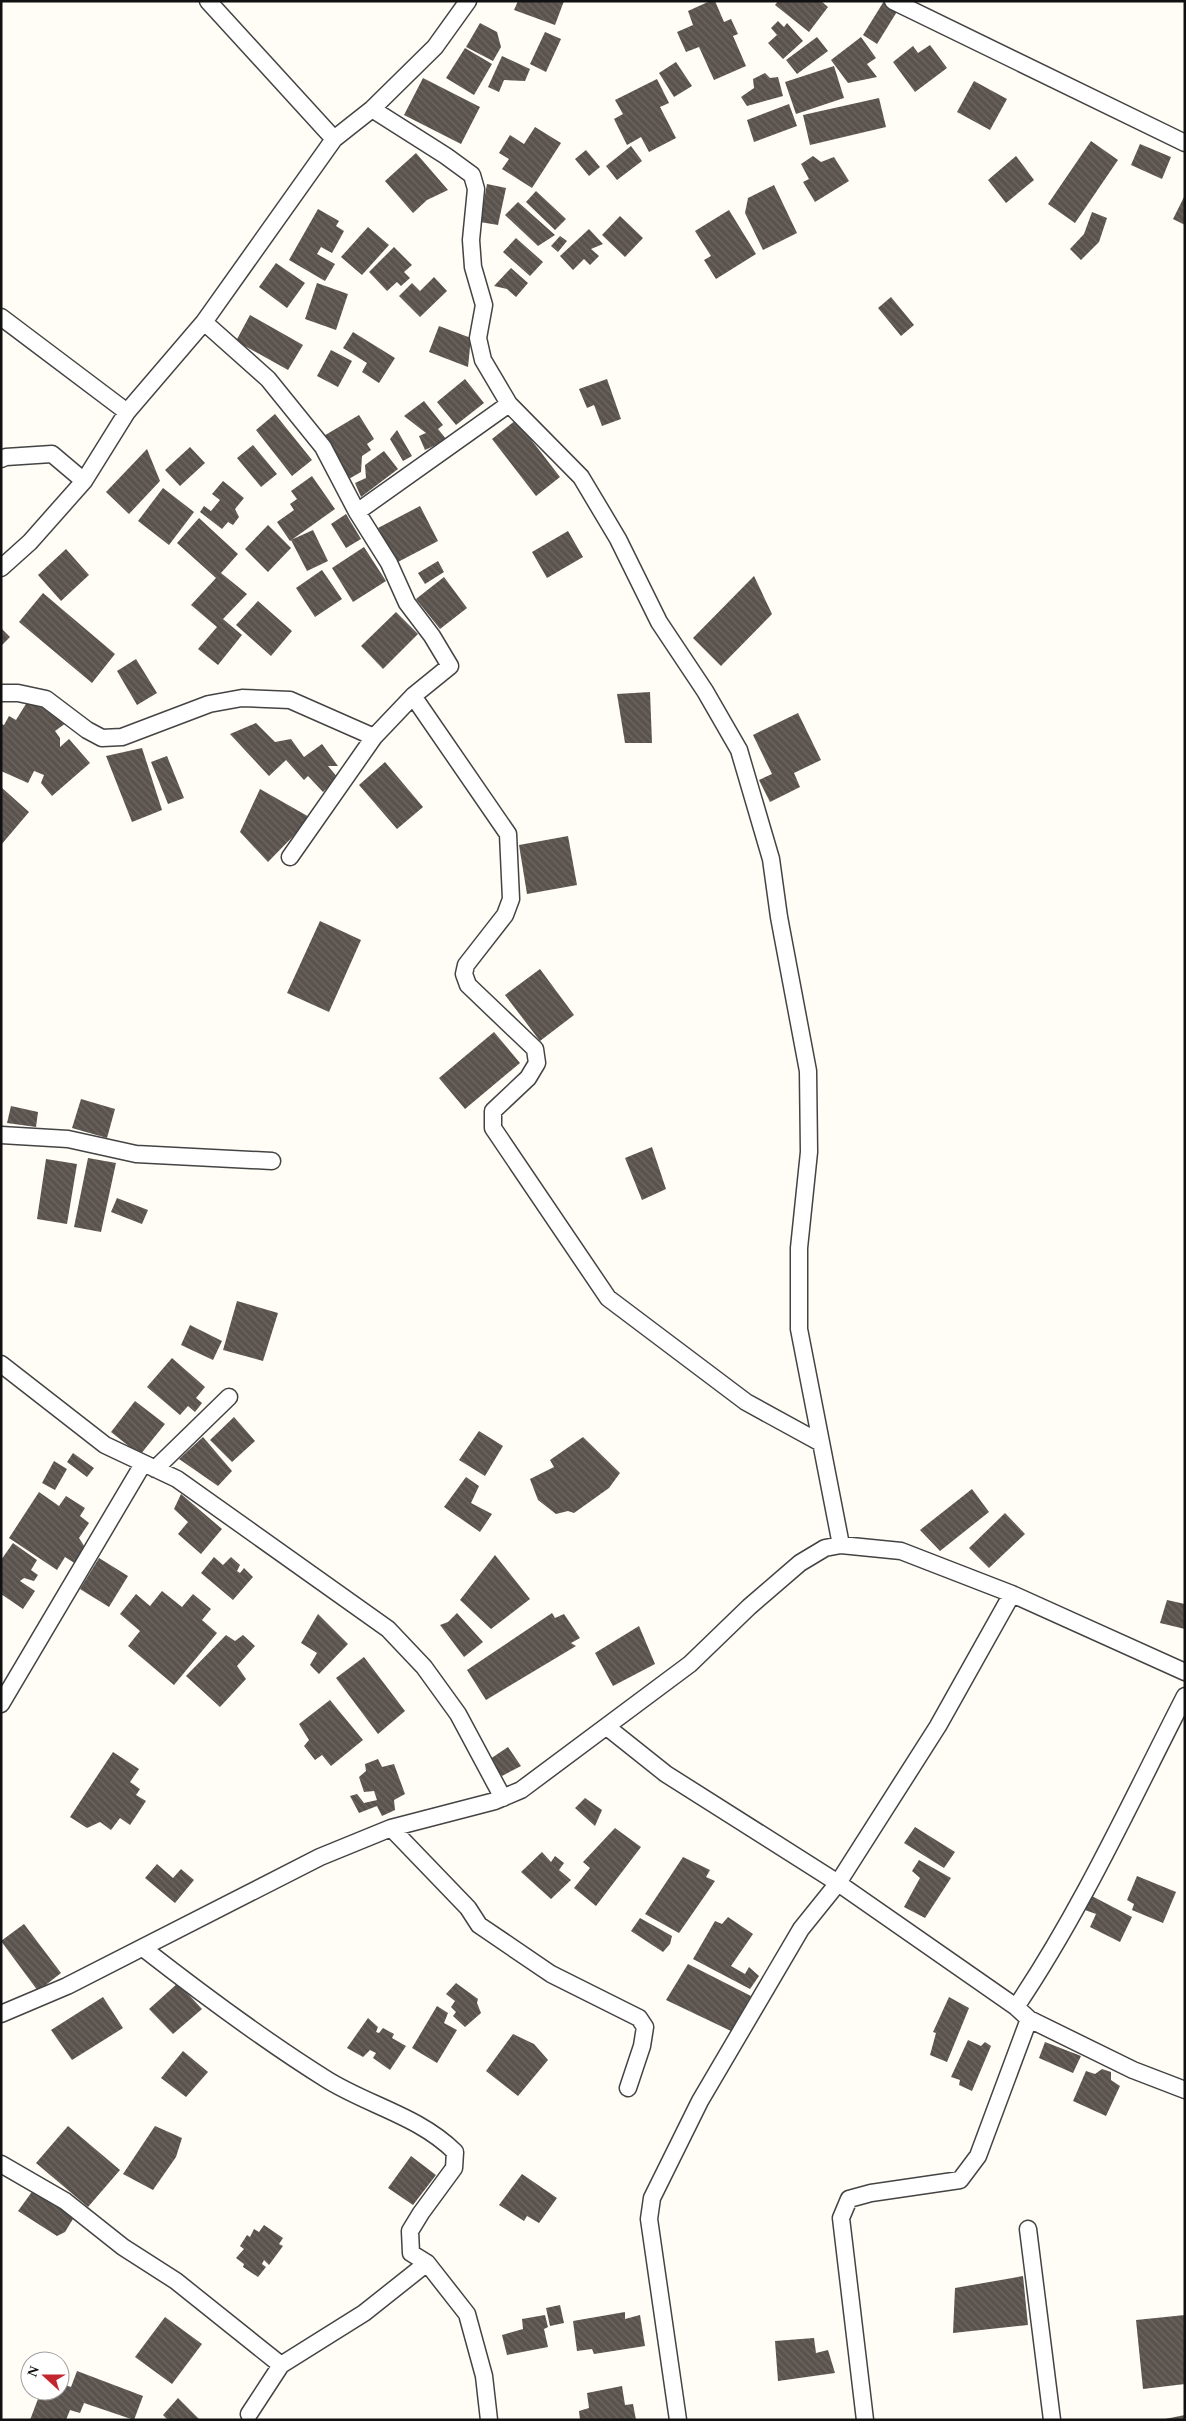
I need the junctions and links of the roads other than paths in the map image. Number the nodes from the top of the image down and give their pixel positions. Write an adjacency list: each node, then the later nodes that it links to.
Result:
1 (208, 1): 5 (street)
2 (468, 1): 4 (street)
3 (893, 1): 6 (street)
4 (372, 109): 5 (street); 9 (street)
5 (334, 139): 8 (street)
6 (1185, 143)
7 (1, 317): 10 (street)
8 (204, 322): 10 (street); 13 (street)
9 (510, 404): 13 (street); 23 (street)
10 (127, 412): 12 (street)
11 (1, 459): 12 (street)
12 (84, 481): 14 (street)
13 (357, 512): 16 (street)
14 (1, 568)
15 (1, 693): 17 (street)
16 (413, 696): 17 (street); 23 (street)
17 (374, 737): 18 (street)
18 (290, 857)
19 (1, 1135): 20 (street)
20 (272, 1160)
21 (1, 1364): 24 (street)
22 (229, 1397): 24 (street)
23 (819, 1442): 25 (street)
24 (149, 1467): 29 (street); 31 (street)
25 (841, 1545): 26 (street); 30 (street)
26 (1012, 1594): 27 (street); 33 (street)
27 (1185, 1672)
28 (1185, 1696): 35 (street)
29 (1, 1704)
30 (607, 1727): 31 (street); 33 (street)
31 (503, 1798): 32 (street)
32 (391, 1828): 34 (street); 38 (street)
33 (838, 1884): 35 (street); 46 (street)
34 (142, 1948): 36 (street); 42 (street)
35 (1016, 2007): 37 (street)
36 (1, 2014)
37 (1029, 2019): 39 (street); 47 (street)
38 (628, 2088)
39 (1185, 2090)
40 (1, 2164): 43 (street)
41 (1028, 2229): 48 (street)
42 (427, 2263): 43 (street); 45 (street)
43 (282, 2365): 44 (street)
44 (249, 2414)
45 (489, 2420)
46 (678, 2420)
47 (865, 2420)
48 (1052, 2420)

